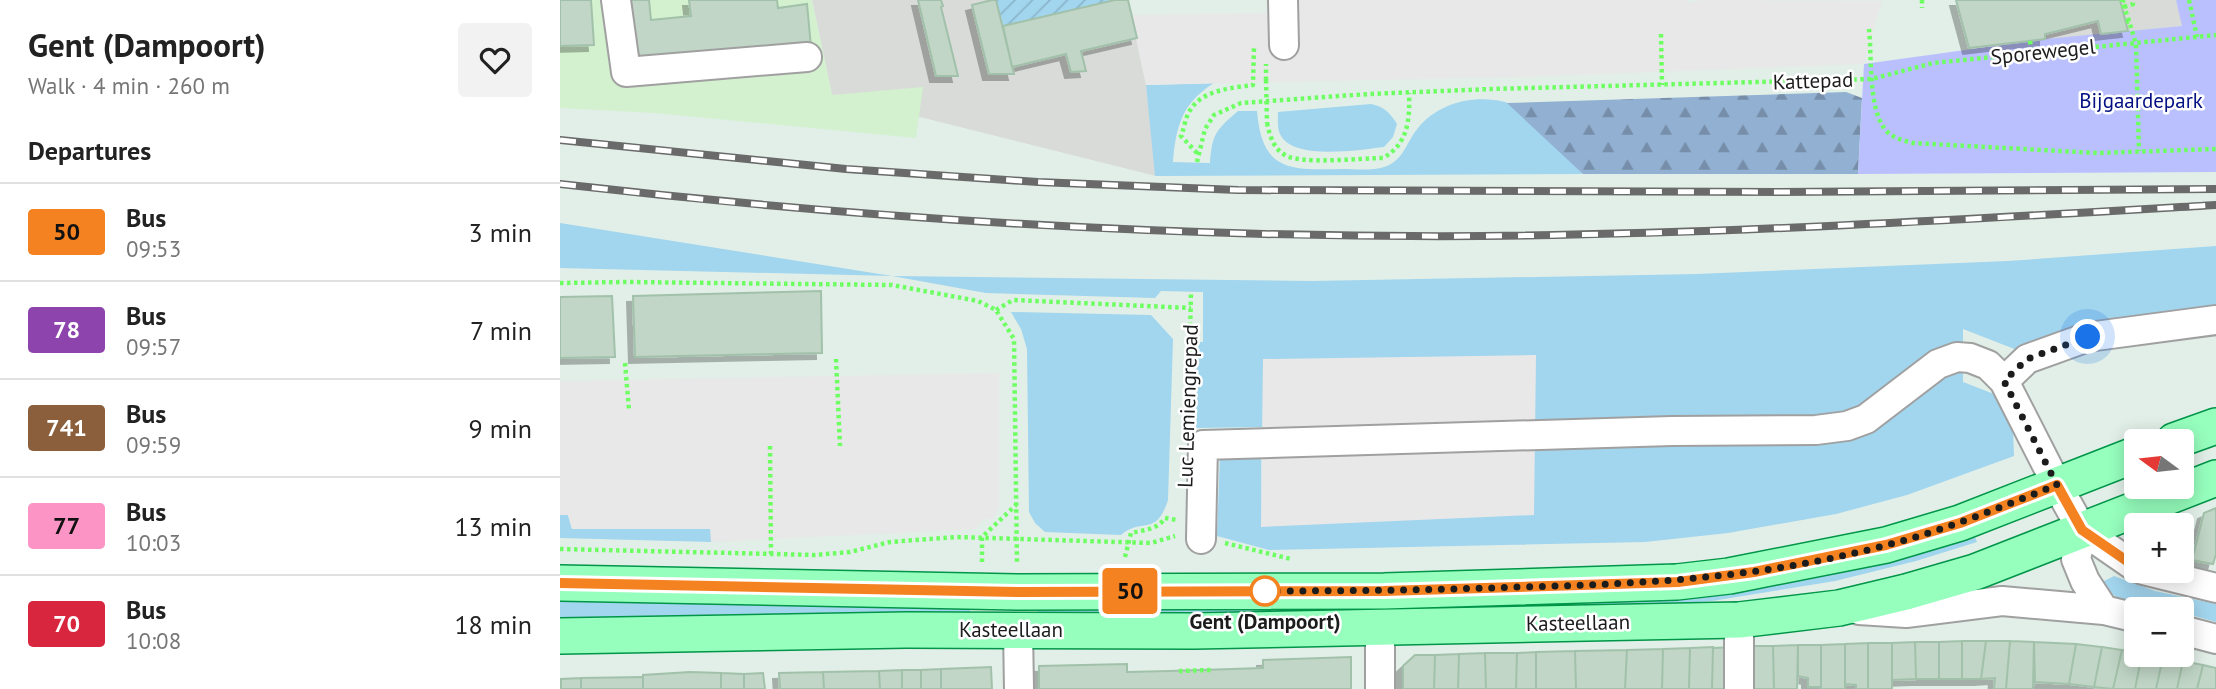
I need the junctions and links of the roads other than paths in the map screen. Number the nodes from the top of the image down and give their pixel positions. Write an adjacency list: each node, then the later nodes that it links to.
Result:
1 (616, 0): 4 (street)
2 (1283, 0): 3 (street)
3 (1284, 45)
4 (807, 57)
5 (2216, 320): 6 (street)
6 (2004, 381): 11 (street); 12 (street)
7 (2216, 426): 8 (main road)
8 (2194, 434)
9 (2124, 459): 11 (main road, Kasteellaan)
10 (2216, 478): 13 (main road, Kasteellaan)
11 (2057, 485): 13 (street); 15 (main road, Kasteellaan)
12 (1202, 530)
13 (2082, 530): 14 (street); 18 (main road, Kasteellaan); 19 (street)
14 (2124, 559)
15 (560, 583)
16 (2194, 583): 17 (street)
17 (2216, 588)
18 (1839, 608): 19 (street, Kasteellaan); 21 (main road, Kasteellaan)
19 (2104, 610): 20 (street, Kasteellaan)
20 (2124, 615)
21 (1739, 620): 22 (main road, Kasteellaan); 29 (street)
22 (1380, 628): 23 (main road, Kasteellaan); 28 (street)
23 (1018, 630): 25 (main road, Kasteellaan); 27 (street)
24 (2194, 633): 26 (street)
25 (560, 636)
26 (2216, 639)
27 (1019, 689)
28 (1380, 689)
29 (1740, 689)

